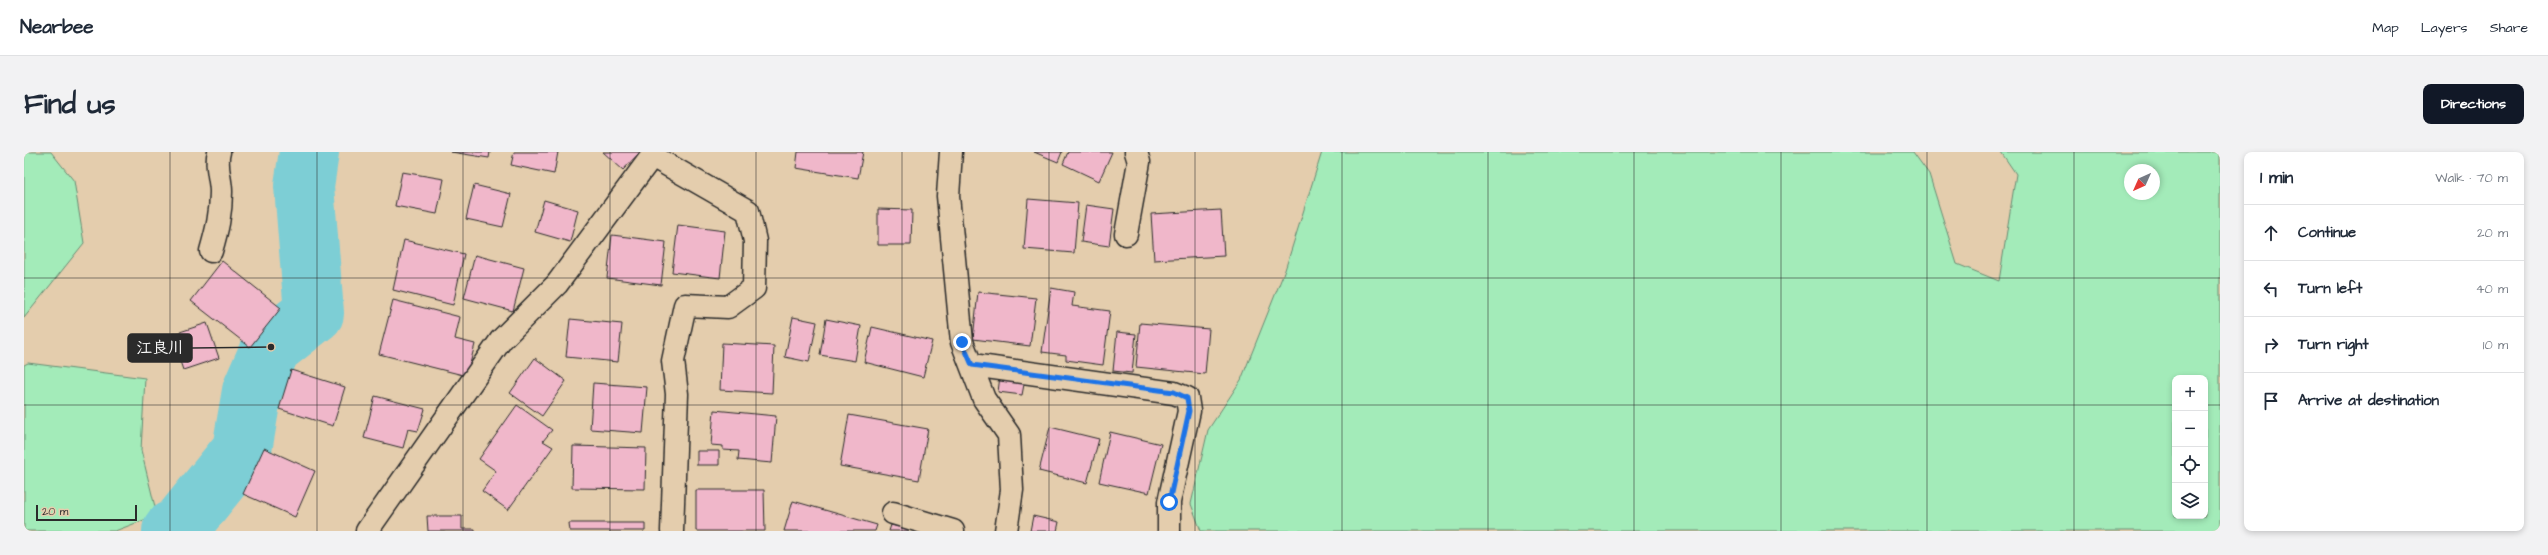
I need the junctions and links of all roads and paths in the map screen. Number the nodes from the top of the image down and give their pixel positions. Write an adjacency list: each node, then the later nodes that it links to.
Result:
1 (219, 152): 6 (street)
2 (951, 152): 7 (street)
3 (1136, 152): 5 (street)
4 (654, 154): 9 (street); 10 (street)
5 (1126, 234)
6 (211, 251)
7 (972, 365): 12 (street); 13 (street)
8 (893, 513): 11 (street)
9 (367, 531)
10 (672, 531)
11 (953, 531)
12 (1006, 531)
13 (1169, 531)

